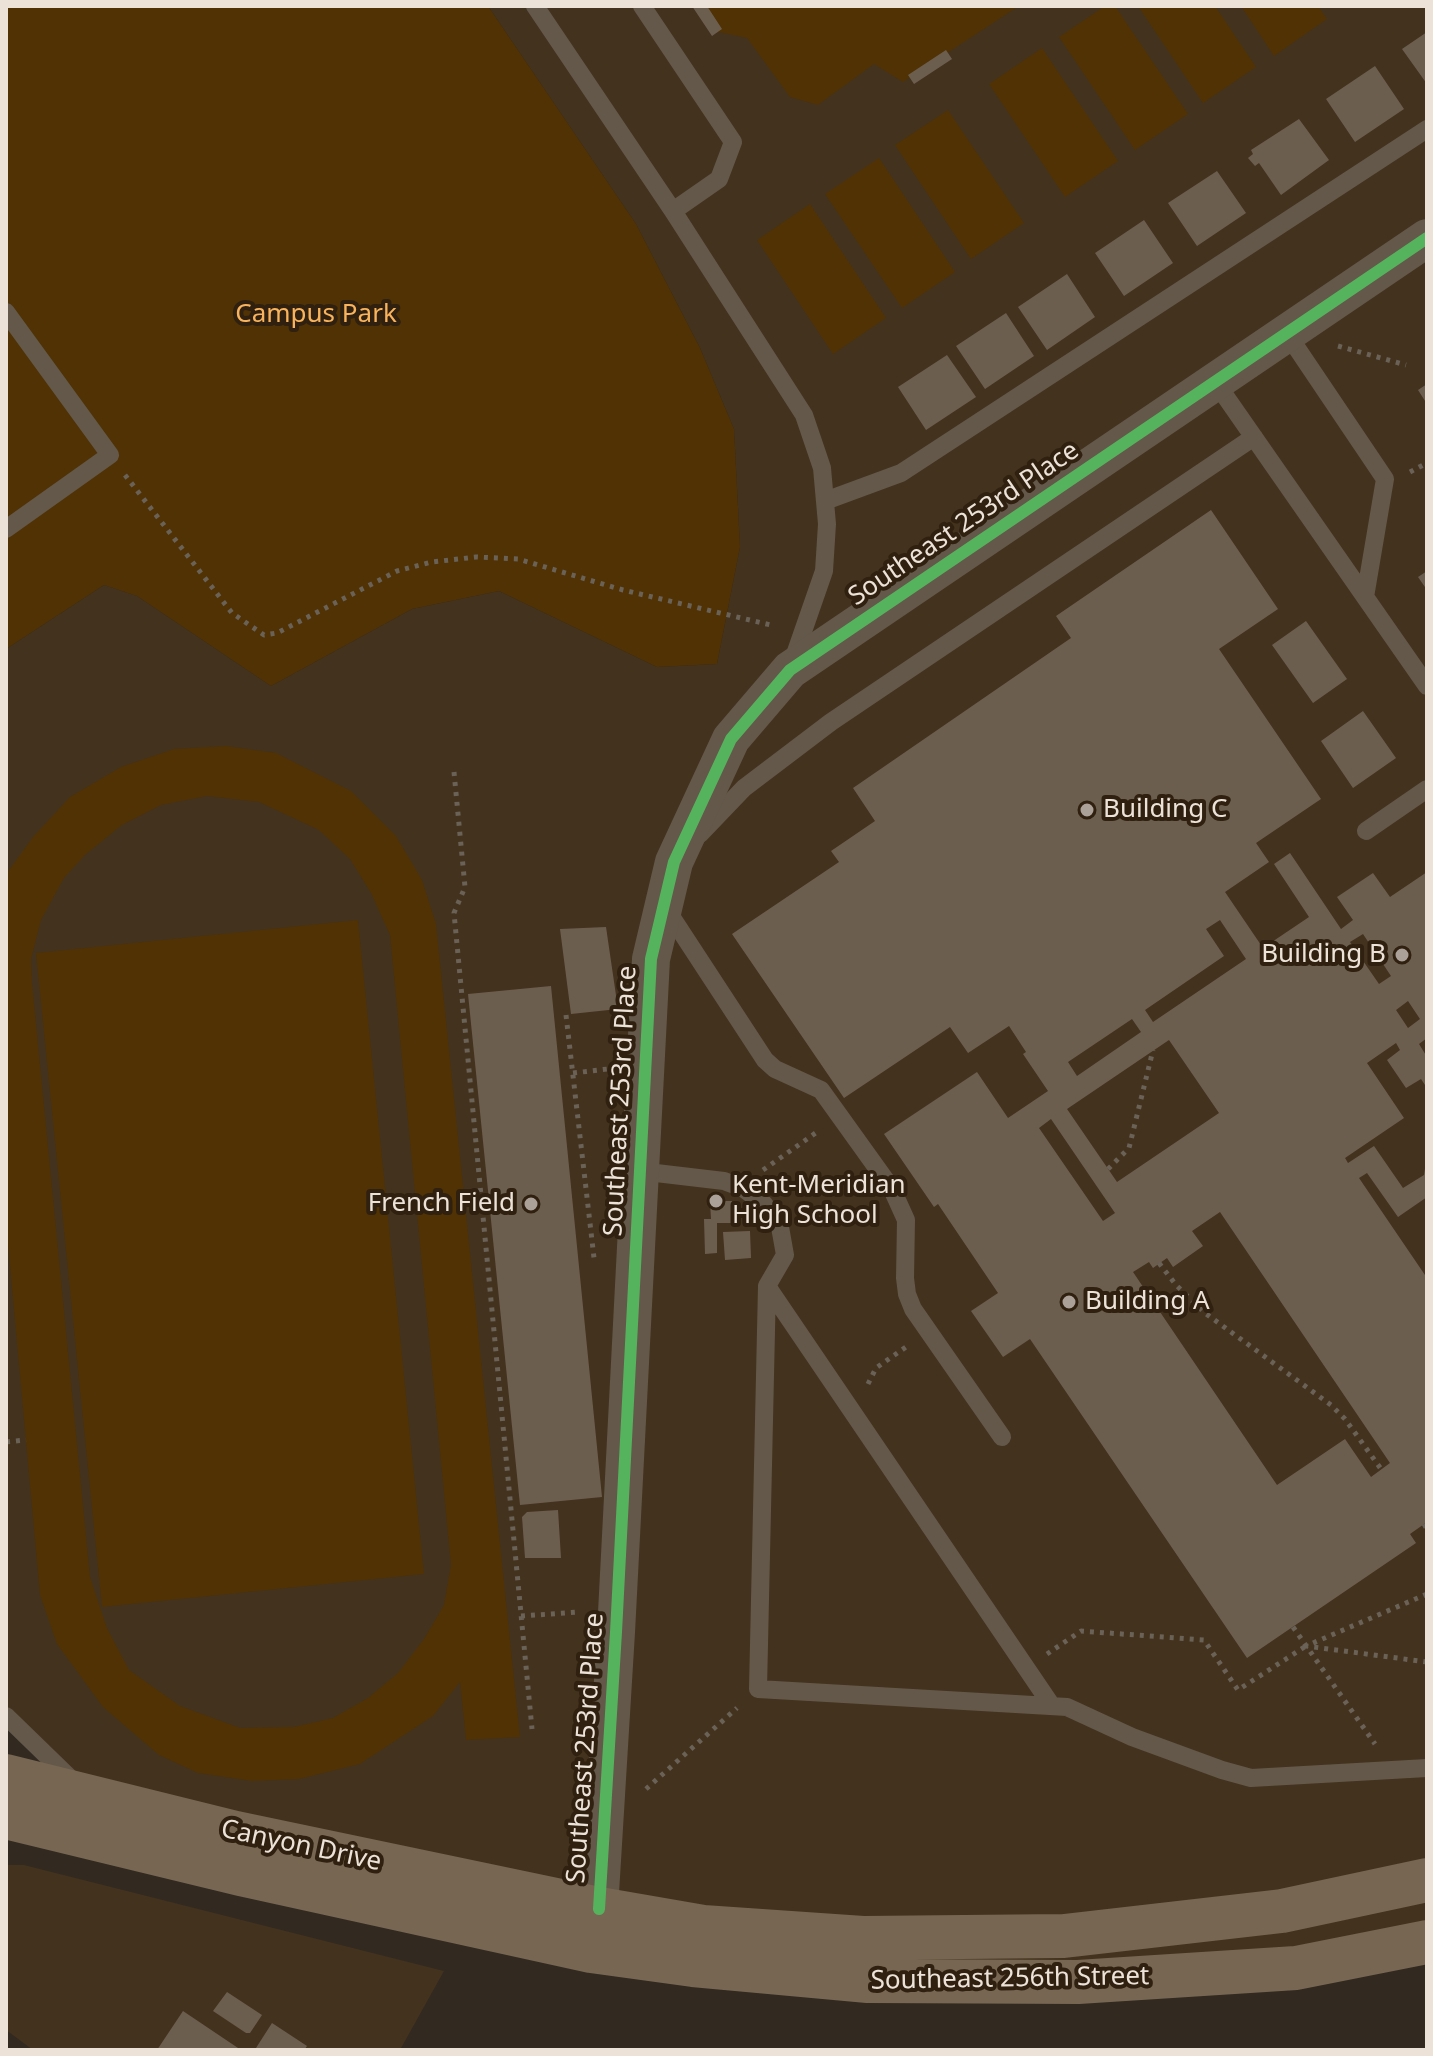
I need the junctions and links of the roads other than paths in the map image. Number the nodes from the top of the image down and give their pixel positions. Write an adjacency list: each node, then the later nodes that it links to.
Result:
1 (535, 6): 4 (lane)
2 (642, 6): 4 (lane)
3 (1427, 129): 10 (lane)
4 (673, 211): 10 (lane)
5 (1427, 238): 7 (street, Southeast 253rd Place)
6 (6, 312): 11 (lane)
7 (1286, 332): 8 (street, Southeast 253rd Place); 12 (lane)
8 (1214, 380): 9 (lane); 13 (street, Southeast 253rd Place)
9 (1254, 437): 12 (lane); 17 (lane)
10 (825, 501): 13 (lane)
11 (6, 529)
12 (1365, 597): 14 (lane)
13 (790, 670): 17 (street, Southeast 253rd Place)
14 (1427, 686)
15 (1427, 789): 16 (lane)
16 (1366, 831)
17 (674, 862): 18 (street, Southeast 253rd Place)
18 (664, 904): 19 (street, Southeast 253rd Place); 21 (lane)
19 (639, 1171): 20 (lane); 29 (street, Southeast 253rd Place)
20 (767, 1286): 22 (lane); 22 (lane)
21 (1002, 1437)
22 (1052, 1706): 24 (lane)
23 (6, 1716): 26 (lane)
24 (1427, 1768)
25 (6, 1776): 26 (main road, Canyon Drive)
26 (86, 1795): 29 (main road, Canyon Drive)
27 (6, 1817): 29 (main road, Canyon Drive)
28 (1427, 1880): 29 (main road, Southeast 256th Street)
29 (595, 1930): 30 (main road, Southeast 256th Street)
30 (1427, 1942)

